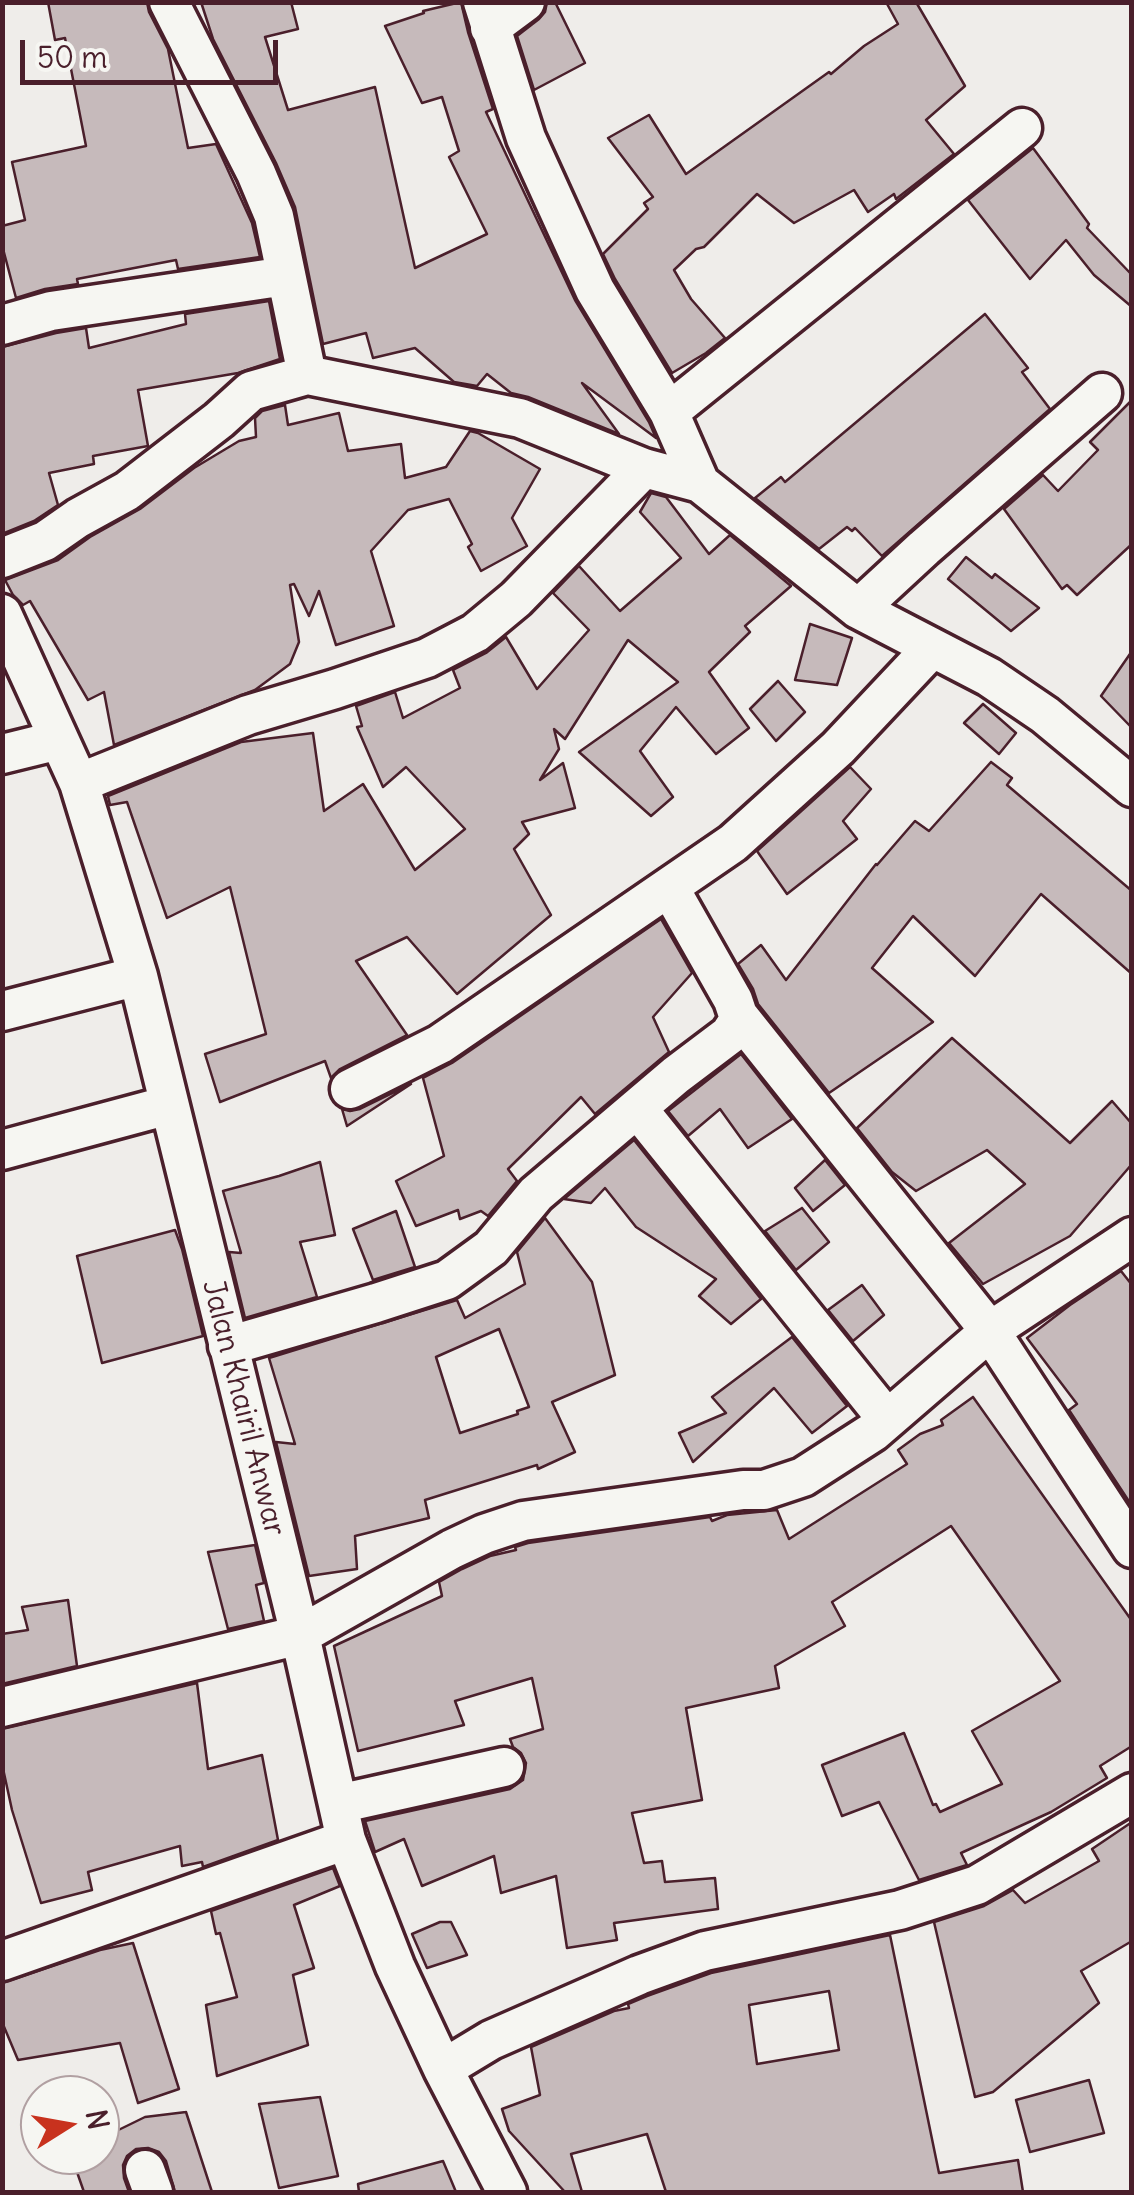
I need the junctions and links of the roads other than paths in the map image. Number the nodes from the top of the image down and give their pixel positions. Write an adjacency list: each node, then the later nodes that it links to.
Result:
1 (169, 2): 5 (street)
2 (525, 2): 3 (street)
3 (487, 15): 9 (street)
4 (1022, 128): 9 (street)
5 (286, 276): 6 (street); 7 (street)
6 (2, 324)
7 (307, 375): 10 (street); 12 (street)
8 (1102, 393): 13 (street)
9 (670, 412): 11 (street)
10 (644, 468): 11 (street); 18 (street)
11 (700, 483): 13 (street)
12 (2, 558)
13 (858, 609): 15 (street)
14 (2, 614): 16 (street, Jalan Khairil Anwar)
15 (932, 648): 19 (street); 20 (street)
16 (59, 740): 17 (street); 18 (street, Jalan Khairil Anwar)
17 (2, 754)
18 (79, 783): 21 (street, Jalan Khairil Anwar)
19 (1132, 787)
20 (669, 886): 23 (street); 24 (street)
21 (138, 976): 22 (street); 25 (street, Jalan Khairil Anwar)
22 (2, 1011)
23 (738, 1015): 26 (street); 29 (street)
24 (350, 1088)
25 (169, 1105): 27 (street); 30 (street, Jalan Khairil Anwar)
26 (636, 1108): 30 (street); 31 (street)
27 (2, 1150)
28 (1132, 1236): 29 (street)
29 (990, 1332): 31 (street); 32 (street)
30 (228, 1346): 33 (street, Jalan Khairil Anwar)
31 (887, 1419): 33 (street)
32 (1132, 1548)
33 (300, 1635): 34 (street); 37 (street, Jalan Khairil Anwar)
34 (2, 1706)
35 (504, 1767): 37 (street)
36 (1130, 1797): 39 (street)
37 (342, 1822): 38 (street); 39 (street, Jalan Khairil Anwar)
38 (2, 1960)
39 (442, 2070): 40 (street, Jalan Khairil Anwar)
40 (508, 2192)

